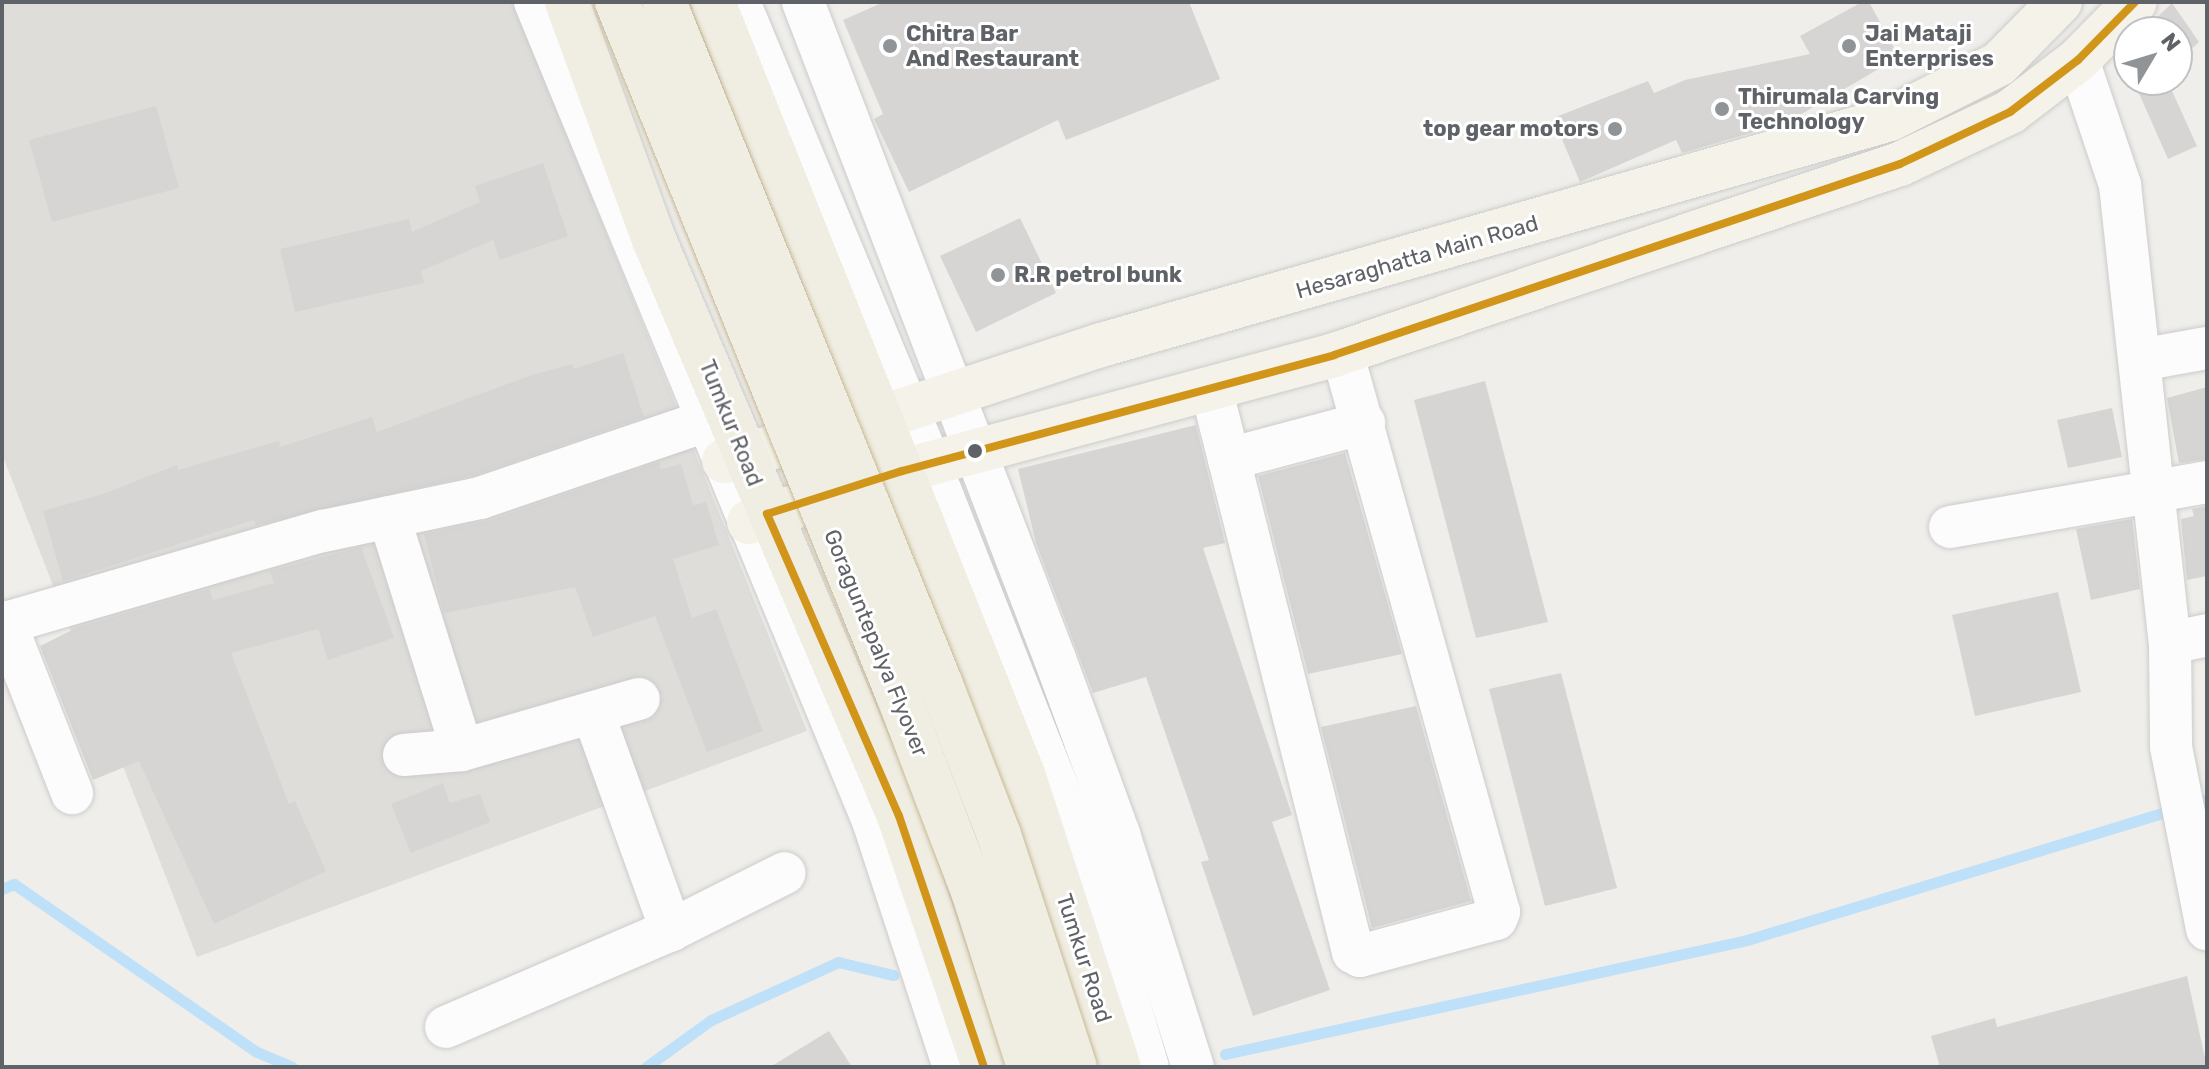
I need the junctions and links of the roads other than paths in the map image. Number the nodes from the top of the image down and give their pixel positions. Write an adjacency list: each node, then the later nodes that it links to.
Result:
1 (535, 2): 17 (street)
2 (567, 2): 20 (highway, Tumkur Road)
3 (617, 2): 42 (highway, Goraguntepalya Flyover, bridge)
4 (664, 2): 43 (highway, Goraguntepalya Flyover, bridge)
5 (713, 2): 16 (highway, Tumkur Road)
6 (739, 2): 16 (street)
7 (803, 2): 15 (street)
8 (2060, 2): 15 (main road, Hesaraghatta Main Road)
9 (2135, 2): 10 (main road)
10 (2078, 60): 12 (main road); 13 (street)
11 (2207, 348): 13 (street)
12 (1342, 352): 14 (main road); 18 (street)
13 (2140, 360): 24 (street)
14 (1211, 388): 19 (main road); 21 (street)
15 (956, 394): 16 (main road, Hesaraghatta Main Road); 19 (street)
16 (894, 412): 20 (main road, Hesaraghatta Main Road); 22 (highway, Tumkur Road)
17 (706, 421): 20 (street); 25 (street)
18 (1364, 423): 21 (street); 21 (street)
19 (978, 451): 22 (main road); 46 (street)
20 (734, 457): 26 (highway, Tumkur Road)
21 (1229, 459)
22 (916, 468): 26 (main road); 44 (highway, Tumkur Road); 45 (street)
23 (2207, 482): 24 (street)
24 (2154, 490): 27 (street); 29 (street)
25 (389, 517): 28 (street); 32 (street)
26 (758, 518): 40 (street); 41 (highway, Tumkur Road)
27 (1950, 527)
28 (3, 623): 35 (street)
29 (2188, 639): 34 (street)
30 (639, 699): 31 (street)
31 (593, 713): 32 (street); 38 (street)
32 (462, 750): 33 (street)
33 (404, 755)
34 (2194, 788): 37 (street)
35 (72, 793)
36 (785, 873): 38 (street)
37 (2207, 929)
38 (671, 930): 39 (street)
39 (446, 1027)
40 (954, 1067)
41 (984, 1067)
42 (1029, 1067)
43 (1075, 1067)
44 (1119, 1067)
45 (1148, 1067)
46 (1193, 1067)

